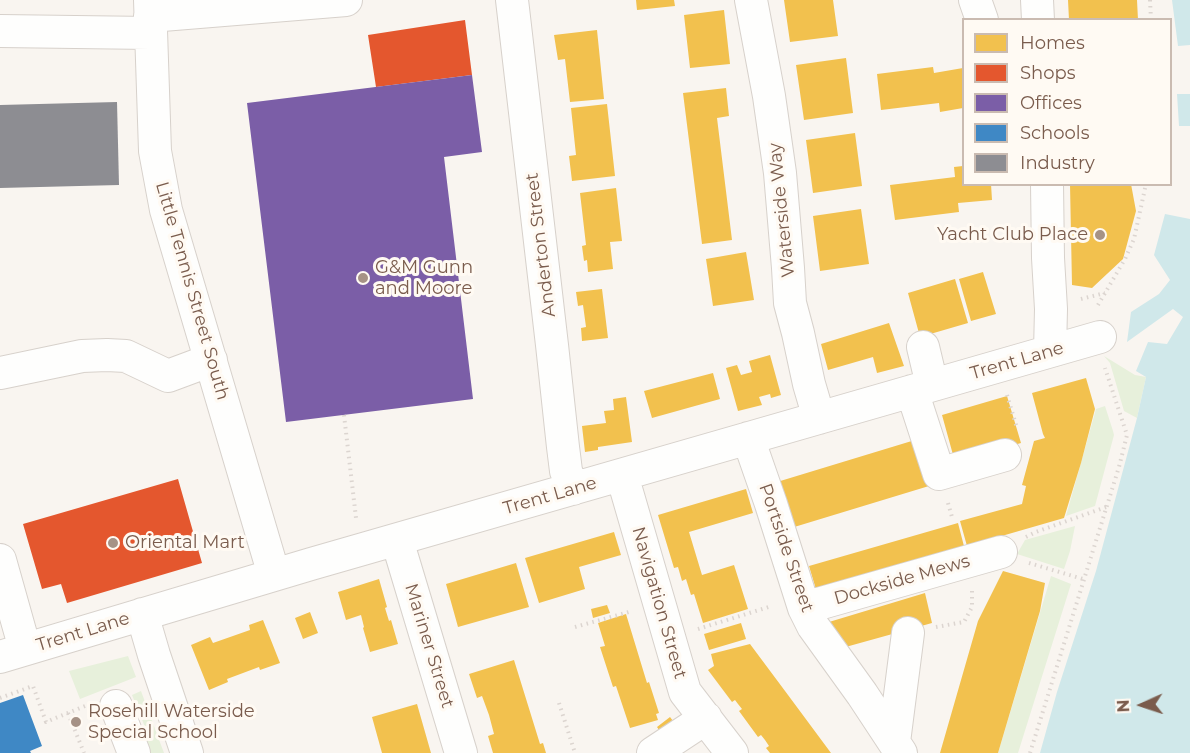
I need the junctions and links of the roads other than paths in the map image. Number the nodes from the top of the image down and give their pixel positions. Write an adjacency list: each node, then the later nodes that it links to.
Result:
1 (346, 0): 6 (street)
2 (512, 0): 21 (street, Anderton Street)
3 (751, 0): 17 (street, Waterside Way)
4 (975, 0): 7 (street)
5 (1037, 0): 8 (street)
6 (150, 16): 9 (street); 14 (street, Little Tennis Street South)
7 (981, 18)
8 (1038, 18)
9 (0, 31)
10 (1047, 186): 13 (street)
11 (1100, 337): 13 (street, Trent Lane)
12 (923, 347): 16 (street)
13 (1050, 351): 16 (street, Trent Lane)
14 (211, 360): 15 (street); 25 (street, Little Tennis Street South)
15 (0, 373)
16 (922, 388): 17 (street, Trent Lane); 19 (street)
17 (819, 418): 18 (street, Trent Lane)
18 (748, 438): 20 (street, Trent Lane); 26 (street, Portside Street)
19 (1005, 455)
20 (622, 475): 21 (street, Trent Lane); 31 (street, Navigation Street)
21 (573, 489): 22 (street, Trent Lane)
22 (397, 540): 25 (street, Trent Lane); 35 (street, Mariner Street)
23 (1006, 551): 26 (street, Dockside Mews)
24 (0, 560): 29 (street)
25 (274, 575): 27 (street, Trent Lane)
26 (803, 603): 32 (street, Portside Street)
27 (142, 614): 29 (street, Trent Lane); 34 (street)
28 (908, 633): 32 (street, Portside Street)
29 (13, 653)
30 (102, 705): 33 (street)
31 (706, 718): 36 (street); 37 (street, Navigation Street)
32 (897, 747)
33 (134, 753)
34 (187, 753)
35 (462, 753)
36 (653, 753)
37 (732, 753)

